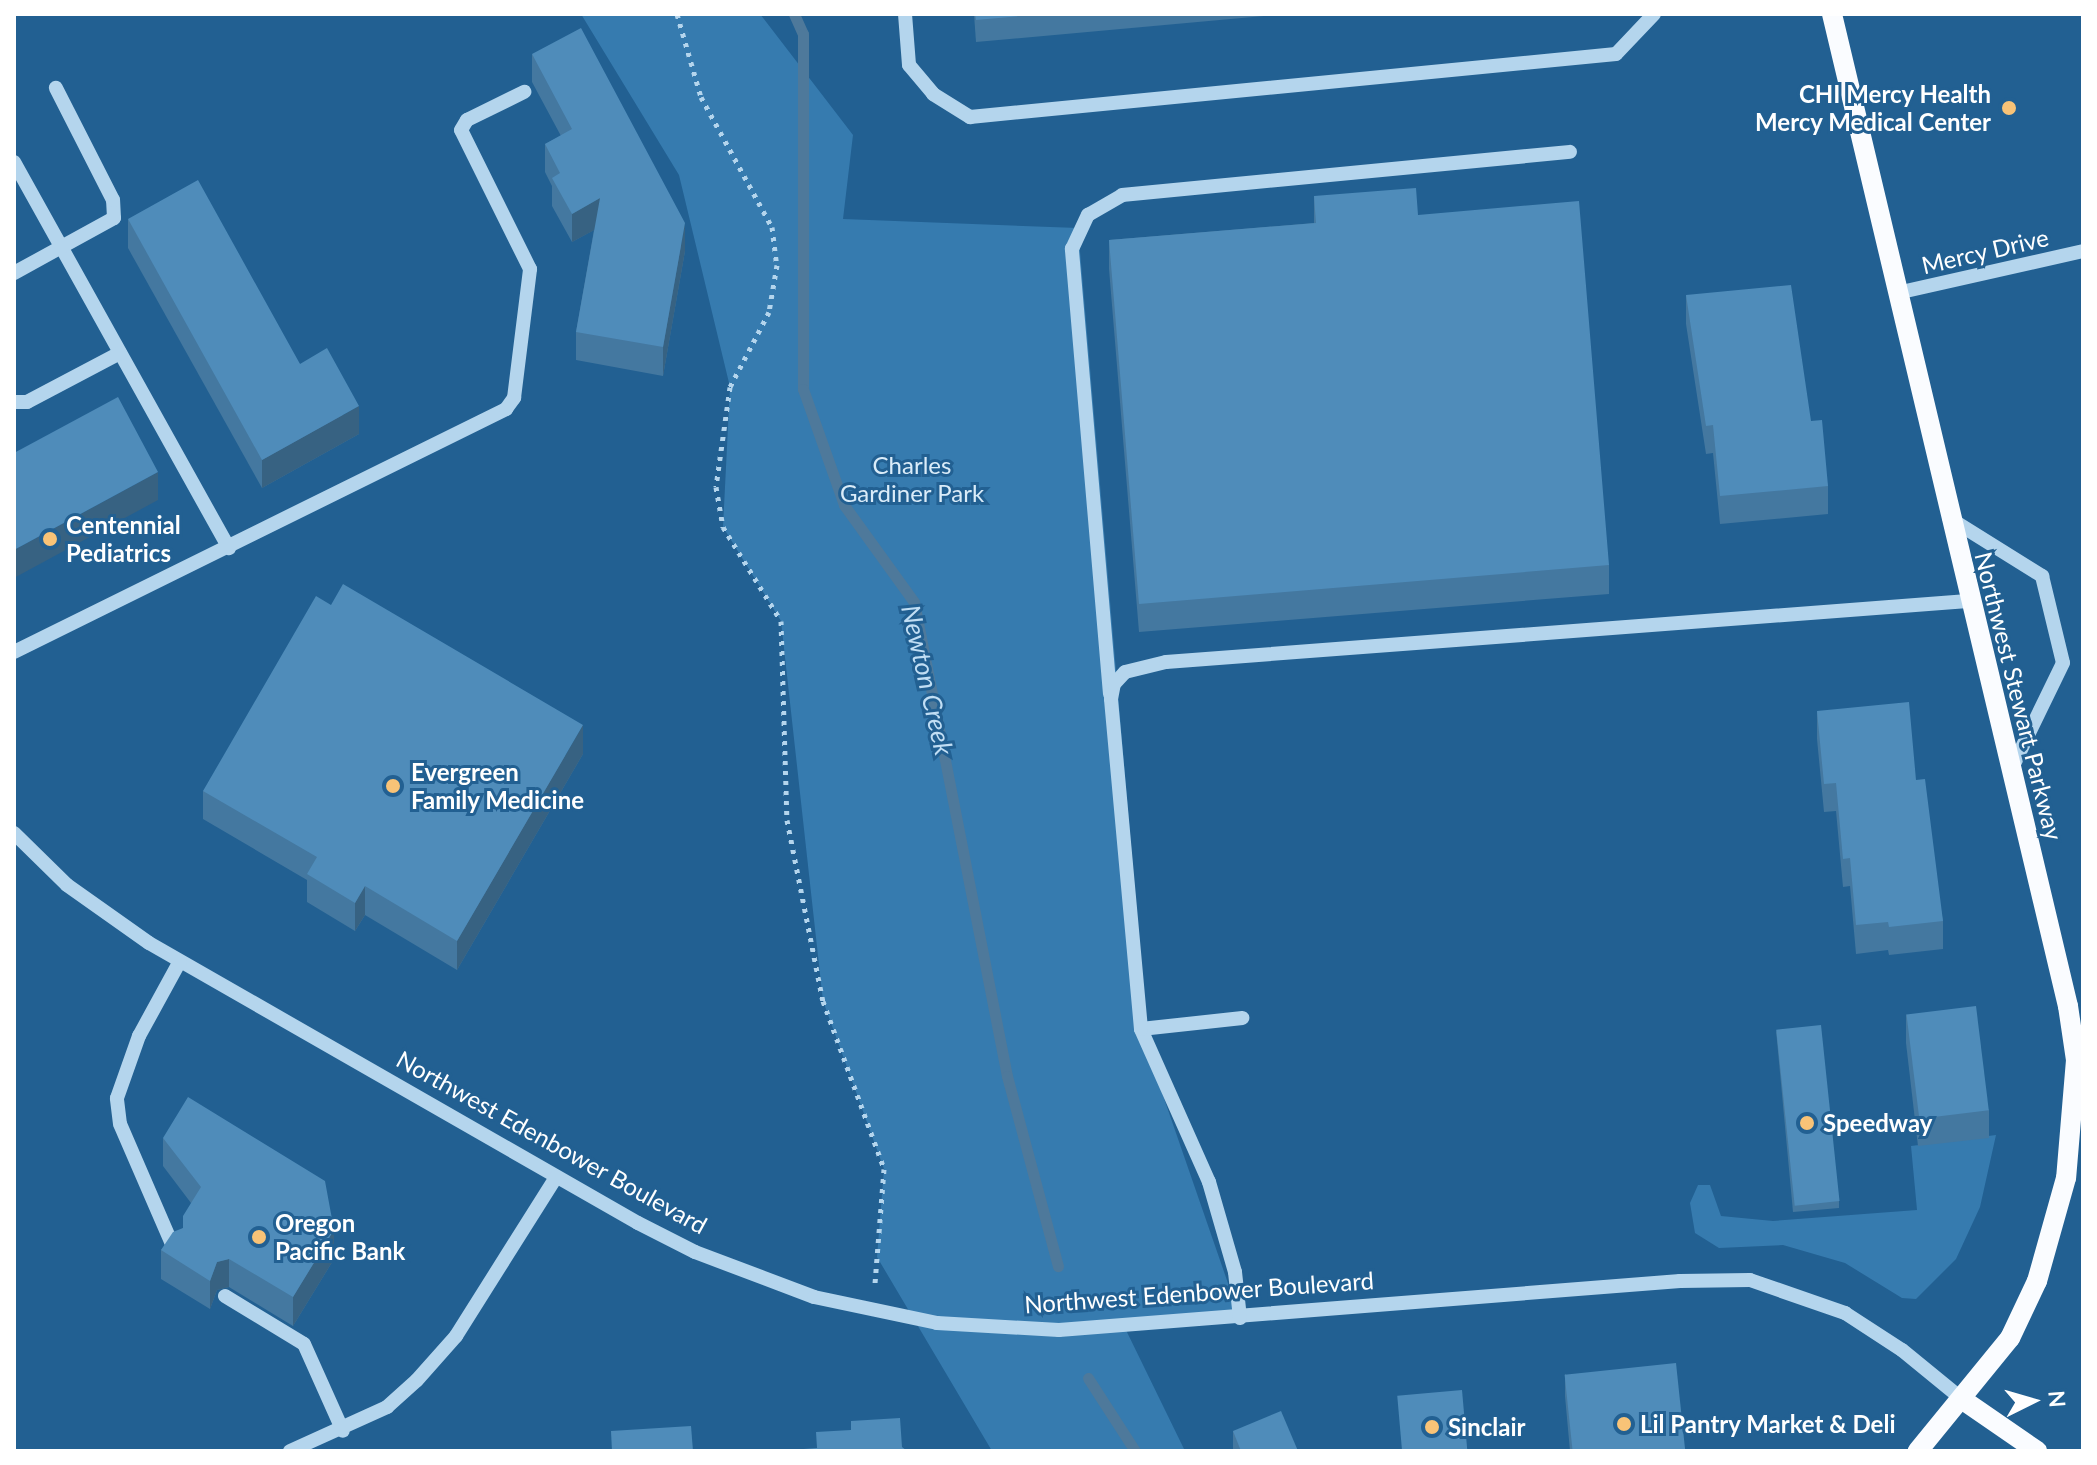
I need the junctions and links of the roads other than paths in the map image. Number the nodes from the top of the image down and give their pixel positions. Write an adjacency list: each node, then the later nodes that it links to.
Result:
1 (905, 14): 2 (street)
2 (1654, 14)
3 (1832, 14): 11 (main road, Northwest Stewart Parkway)
4 (56, 88): 8 (street)
5 (524, 92): 15 (street)
6 (1570, 152): 18 (street)
7 (14, 162): 8 (street)
8 (62, 248): 10 (street); 12 (street)
9 (2083, 251): 11 (street, Mercy Drive)
10 (14, 273)
11 (1897, 293): 14 (main road, Northwest Stewart Parkway)
12 (120, 353): 13 (street); 15 (street)
13 (14, 402)
14 (1949, 518): 16 (main road, Northwest Stewart Parkway); 19 (street)
15 (229, 548): 17 (street)
16 (1968, 601): 18 (street); 19 (main road, Northwest Stewart Parkway)
17 (14, 652)
18 (1111, 699): 23 (street)
19 (2011, 770): 28 (main road, Northwest Stewart Parkway)
20 (14, 834): 21 (street, Northwest Edenbower Boulevard)
21 (180, 961): 24 (street, Northwest Edenbower Boulevard); 25 (street)
22 (1242, 1018): 23 (street)
23 (1141, 1029): 27 (street)
24 (556, 1177): 27 (street, Northwest Edenbower Boulevard); 29 (street)
25 (175, 1251)
26 (225, 1296): 29 (street)
27 (1240, 1318): 28 (street, Northwest Edenbower Boulevard)
28 (1963, 1400): 31 (main road, Northwest Stewart Parkway); 32 (main road, Northwest Edenbower Boulevard)
29 (343, 1431): 30 (street)
30 (290, 1451)
31 (1918, 1451)
32 (2037, 1451)

